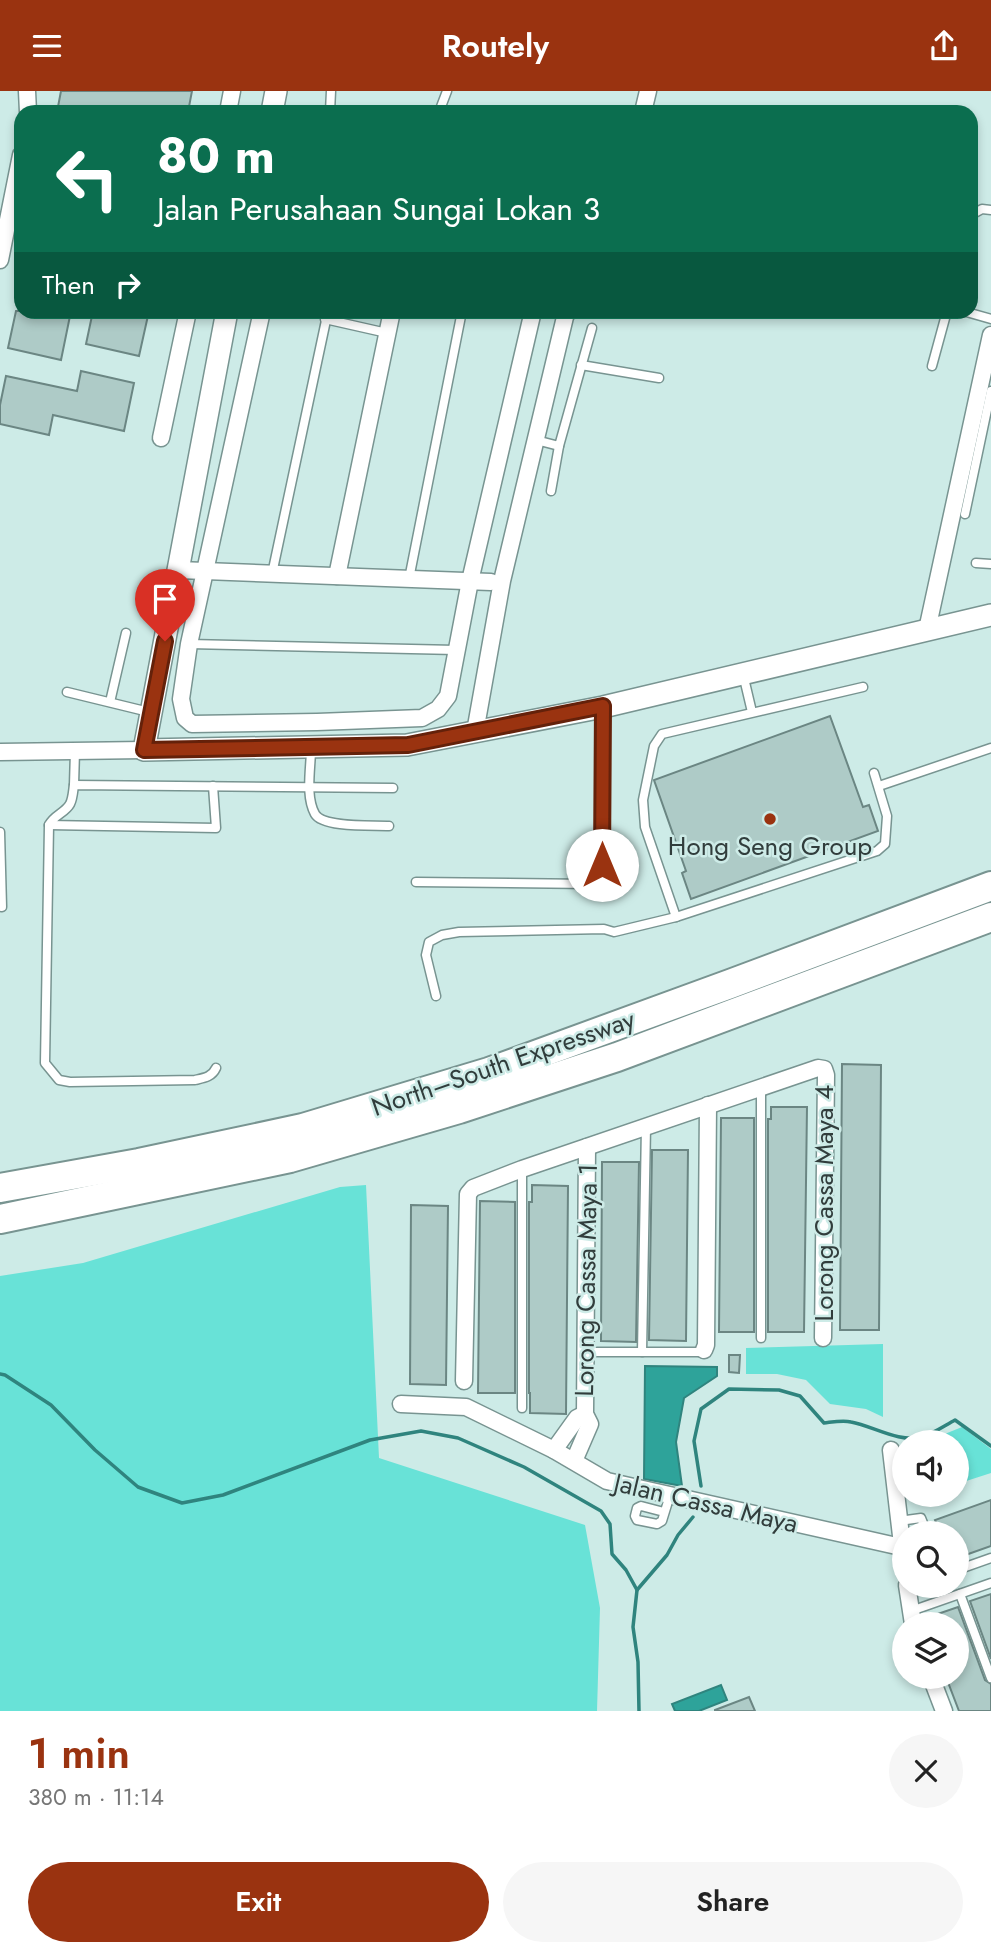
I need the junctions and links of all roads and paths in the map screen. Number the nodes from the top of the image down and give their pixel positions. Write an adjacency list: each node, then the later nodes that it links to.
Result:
1 (14, 190): 2 (street)
2 (0, 260)
3 (186, 319): 20 (street)
4 (226, 319): 27 (main road)
5 (260, 319): 28 (street)
6 (325, 319): 29 (lane)
7 (340, 319): 14 (lane)
8 (390, 319): 14 (street)
9 (459, 319): 31 (lane)
10 (531, 319): 32 (street)
11 (565, 319): 21 (street)
12 (945, 319): 17 (lane)
13 (592, 328): 16 (lane)
14 (387, 333): 30 (street)
15 (990, 342): 35 (street)
16 (581, 365): 18 (lane); 22 (lane)
17 (932, 366)
18 (659, 378)
19 (991, 391): 24 (lane)
20 (161, 438)
21 (536, 440): 22 (lane); 33 (street)
22 (559, 446): 23 (lane)
23 (551, 491)
24 (965, 514)
25 (976, 563): 26 (lane)
26 (991, 564)
27 (179, 570): 28 (street); 44 (main road)
28 (204, 571): 29 (street); 37 (street)
29 (272, 574): 30 (street)
30 (338, 576): 31 (street)
31 (409, 579): 32 (street)
32 (470, 581): 33 (street); 38 (street)
33 (497, 582): 46 (street)
34 (991, 615): 35 (main road)
35 (927, 630): 39 (main road)
36 (126, 633): 42 (lane)
37 (189, 644): 38 (lane); 38 (street)
38 (456, 650)
39 (743, 672): 43 (main road); 45 (lane)
40 (863, 687): 45 (lane)
41 (67, 692): 42 (lane)
42 (110, 702): 44 (lane)
43 (603, 706): 46 (main road); 61 (lane)
44 (151, 712): 49 (main road)
45 (752, 712): 64 (lane)
46 (475, 732): 47 (main road)
47 (312, 748): 49 (main road); 56 (lane)
48 (991, 748): 55 (lane)
49 (144, 750): 50 (street)
50 (75, 751): 51 (street); 53 (lane)
51 (0, 753)
52 (874, 773): 55 (lane)
53 (74, 785): 54 (lane); 58 (lane)
54 (213, 786): 56 (lane); 58 (lane)
55 (879, 786): 64 (lane)
56 (310, 787): 57 (lane); 59 (lane)
57 (393, 788)
58 (50, 825): 67 (lane)
59 (389, 826)
60 (0, 832): 63 (lane)
61 (416, 882)
62 (991, 886): 73 (highway, North–South Expressway)
63 (2, 907)
64 (676, 917): 66 (lane)
65 (991, 917): 74 (highway, North–South Expressway)
66 (436, 996)
67 (216, 1068)
68 (761, 1087): 69 (street); 75 (lane); 76 (street, Lorong Cassa Maya 4)
69 (708, 1105): 70 (street); 77 (street)
70 (646, 1126): 71 (street); 79 (lane)
71 (587, 1147): 72 (street); 78 (street, Lorong Cassa Maya 1)
72 (522, 1169): 80 (street); 82 (lane)
73 (0, 1188)
74 (0, 1219)
75 (761, 1338)
76 (823, 1338)
77 (704, 1350): 79 (lane)
78 (585, 1352): 79 (lane); 83 (street, Lorong Cassa Maya 1)
79 (642, 1352)
80 (464, 1381)
81 (401, 1405): 84 (street, Jalan Cassa Maya)
82 (522, 1408)
83 (585, 1414): 84 (street, Lorong Cassa Maya 1); 86 (street, Lorong Cassa Maya 1)
84 (554, 1450): 86 (street, Jalan Cassa Maya)
85 (891, 1450): 89 (street)
86 (574, 1461): 87 (street, Jalan Cassa Maya)
87 (670, 1495): 88 (lane); 91 (street, Jalan Cassa Maya)
88 (664, 1512)
89 (899, 1521): 90 (lane)
90 (922, 1521)
91 (892, 1545)
92 (991, 1558): 93 (lane)
93 (969, 1566)
94 (991, 1583): 95 (lane)
95 (969, 1591)
96 (952, 1598): 98 (lane)
97 (961, 1598): 99 (lane)
98 (922, 1612)
99 (991, 1678)
100 (936, 1689): 101 (street)
101 (944, 1711)

